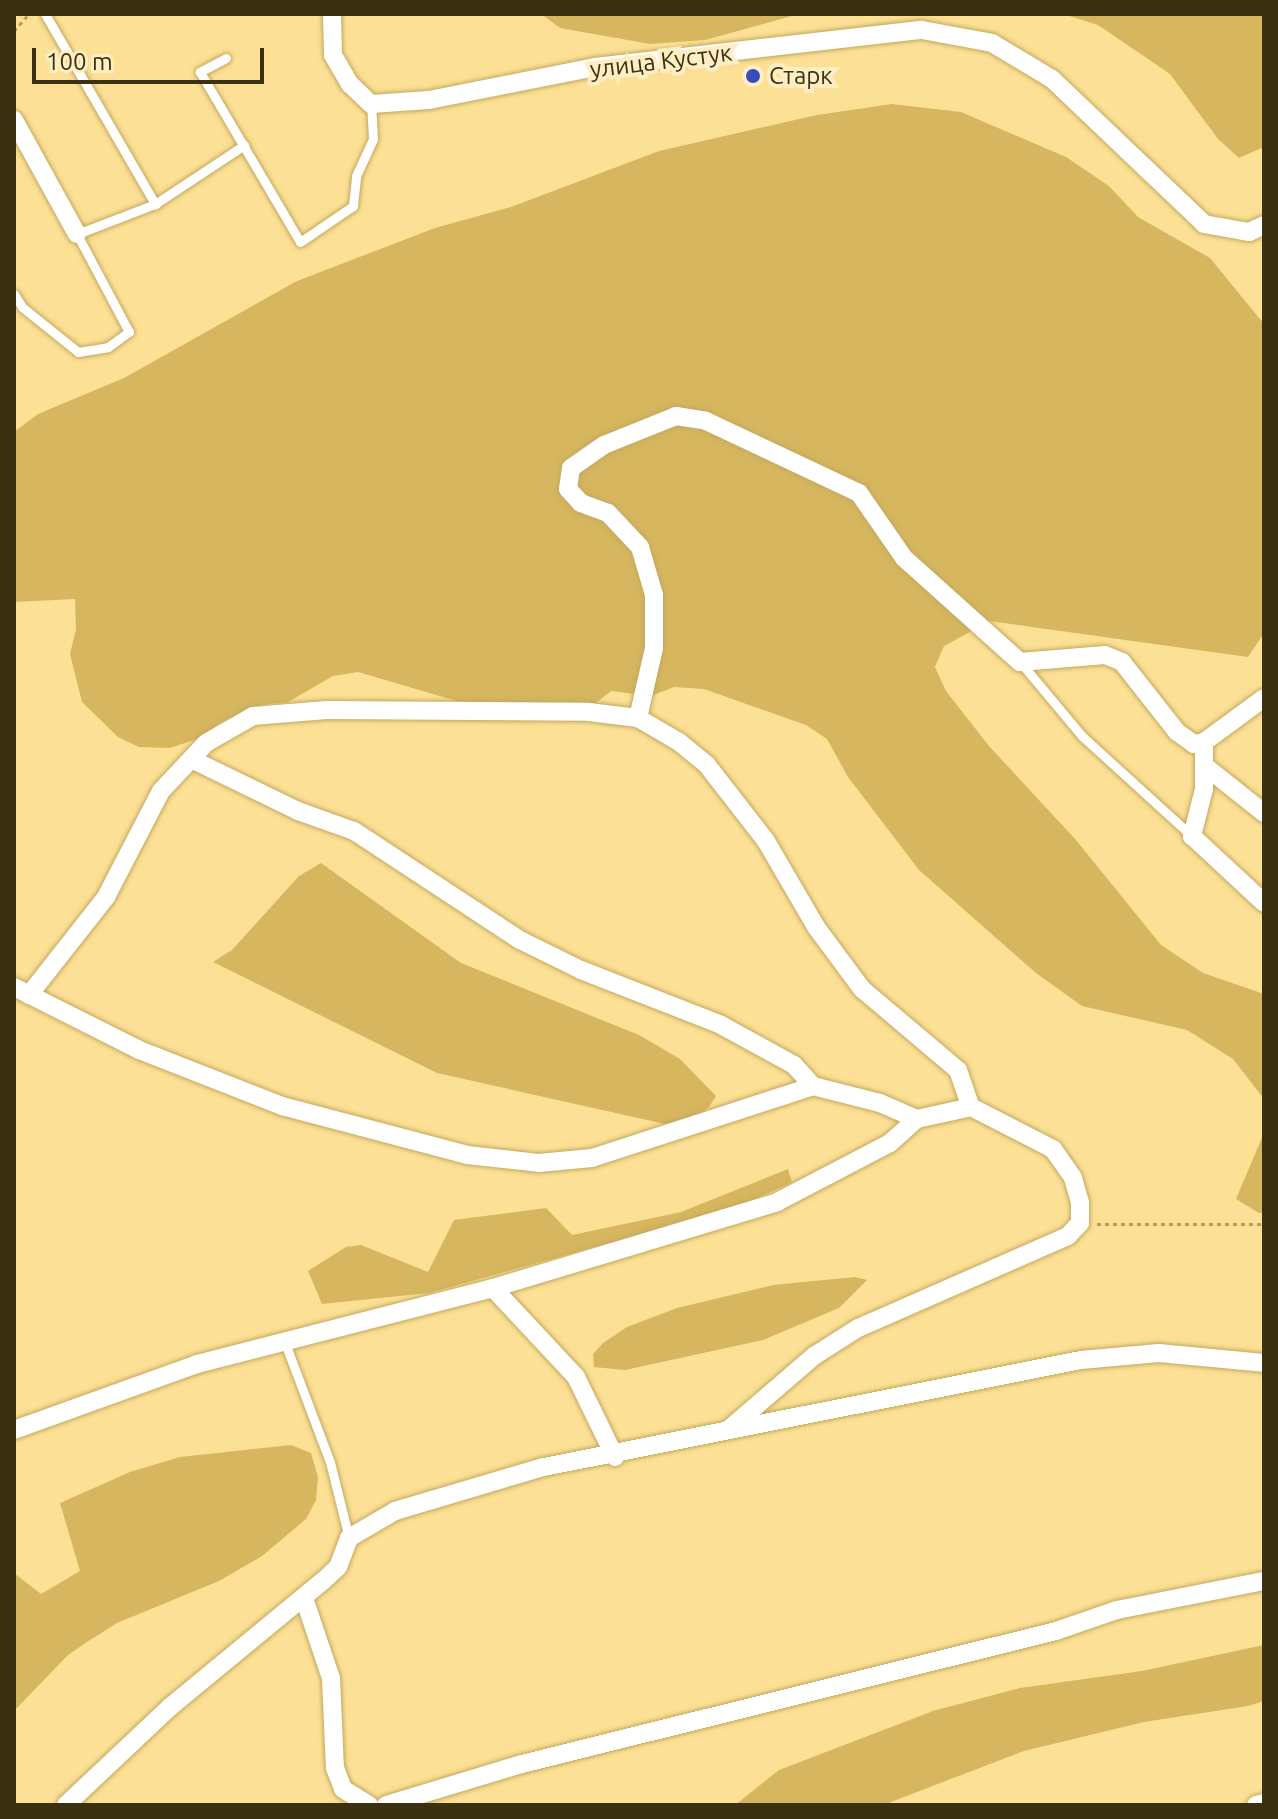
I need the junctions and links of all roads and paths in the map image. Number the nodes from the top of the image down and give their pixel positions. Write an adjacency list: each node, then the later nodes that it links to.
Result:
1 (29, 14): 4 (path)
2 (45, 14): 9 (lane)
3 (332, 14): 6 (street)
4 (14, 31)
5 (226, 58): 8 (lane)
6 (371, 104): 8 (lane); 10 (street, улица Кустук)
7 (14, 120): 11 (street)
8 (244, 145): 9 (lane)
9 (155, 204): 11 (lane)
10 (1264, 225)
11 (77, 234): 12 (lane)
12 (14, 294)
13 (1020, 662): 15 (street); 16 (street); 20 (lane)
14 (1264, 698): 16 (street)
15 (638, 718): 17 (street); 24 (street)
16 (1204, 742): 18 (street)
17 (191, 759): 22 (street); 23 (street)
18 (1206, 767): 19 (street); 20 (street)
19 (1264, 813)
20 (1192, 836): 21 (street)
21 (1264, 903)
22 (21, 991): 23 (street)
23 (813, 1086): 25 (street)
24 (971, 1107): 25 (street); 26 (street)
25 (917, 1119): 28 (street)
26 (1080, 1223): 27 (path); 32 (street)
27 (1261, 1224)
28 (493, 1288): 29 (street); 33 (street)
29 (285, 1343): 31 (street); 34 (lane)
30 (1264, 1363): 32 (street)
31 (14, 1430)
32 (728, 1430): 33 (street)
33 (615, 1457): 34 (street)
34 (349, 1538): 36 (street)
35 (1264, 1581): 40 (street)
36 (304, 1598): 38 (street); 39 (street)
37 (1264, 1803): 41 (street)
38 (66, 1805)
39 (369, 1805)
40 (386, 1805)
41 (1256, 1805)

